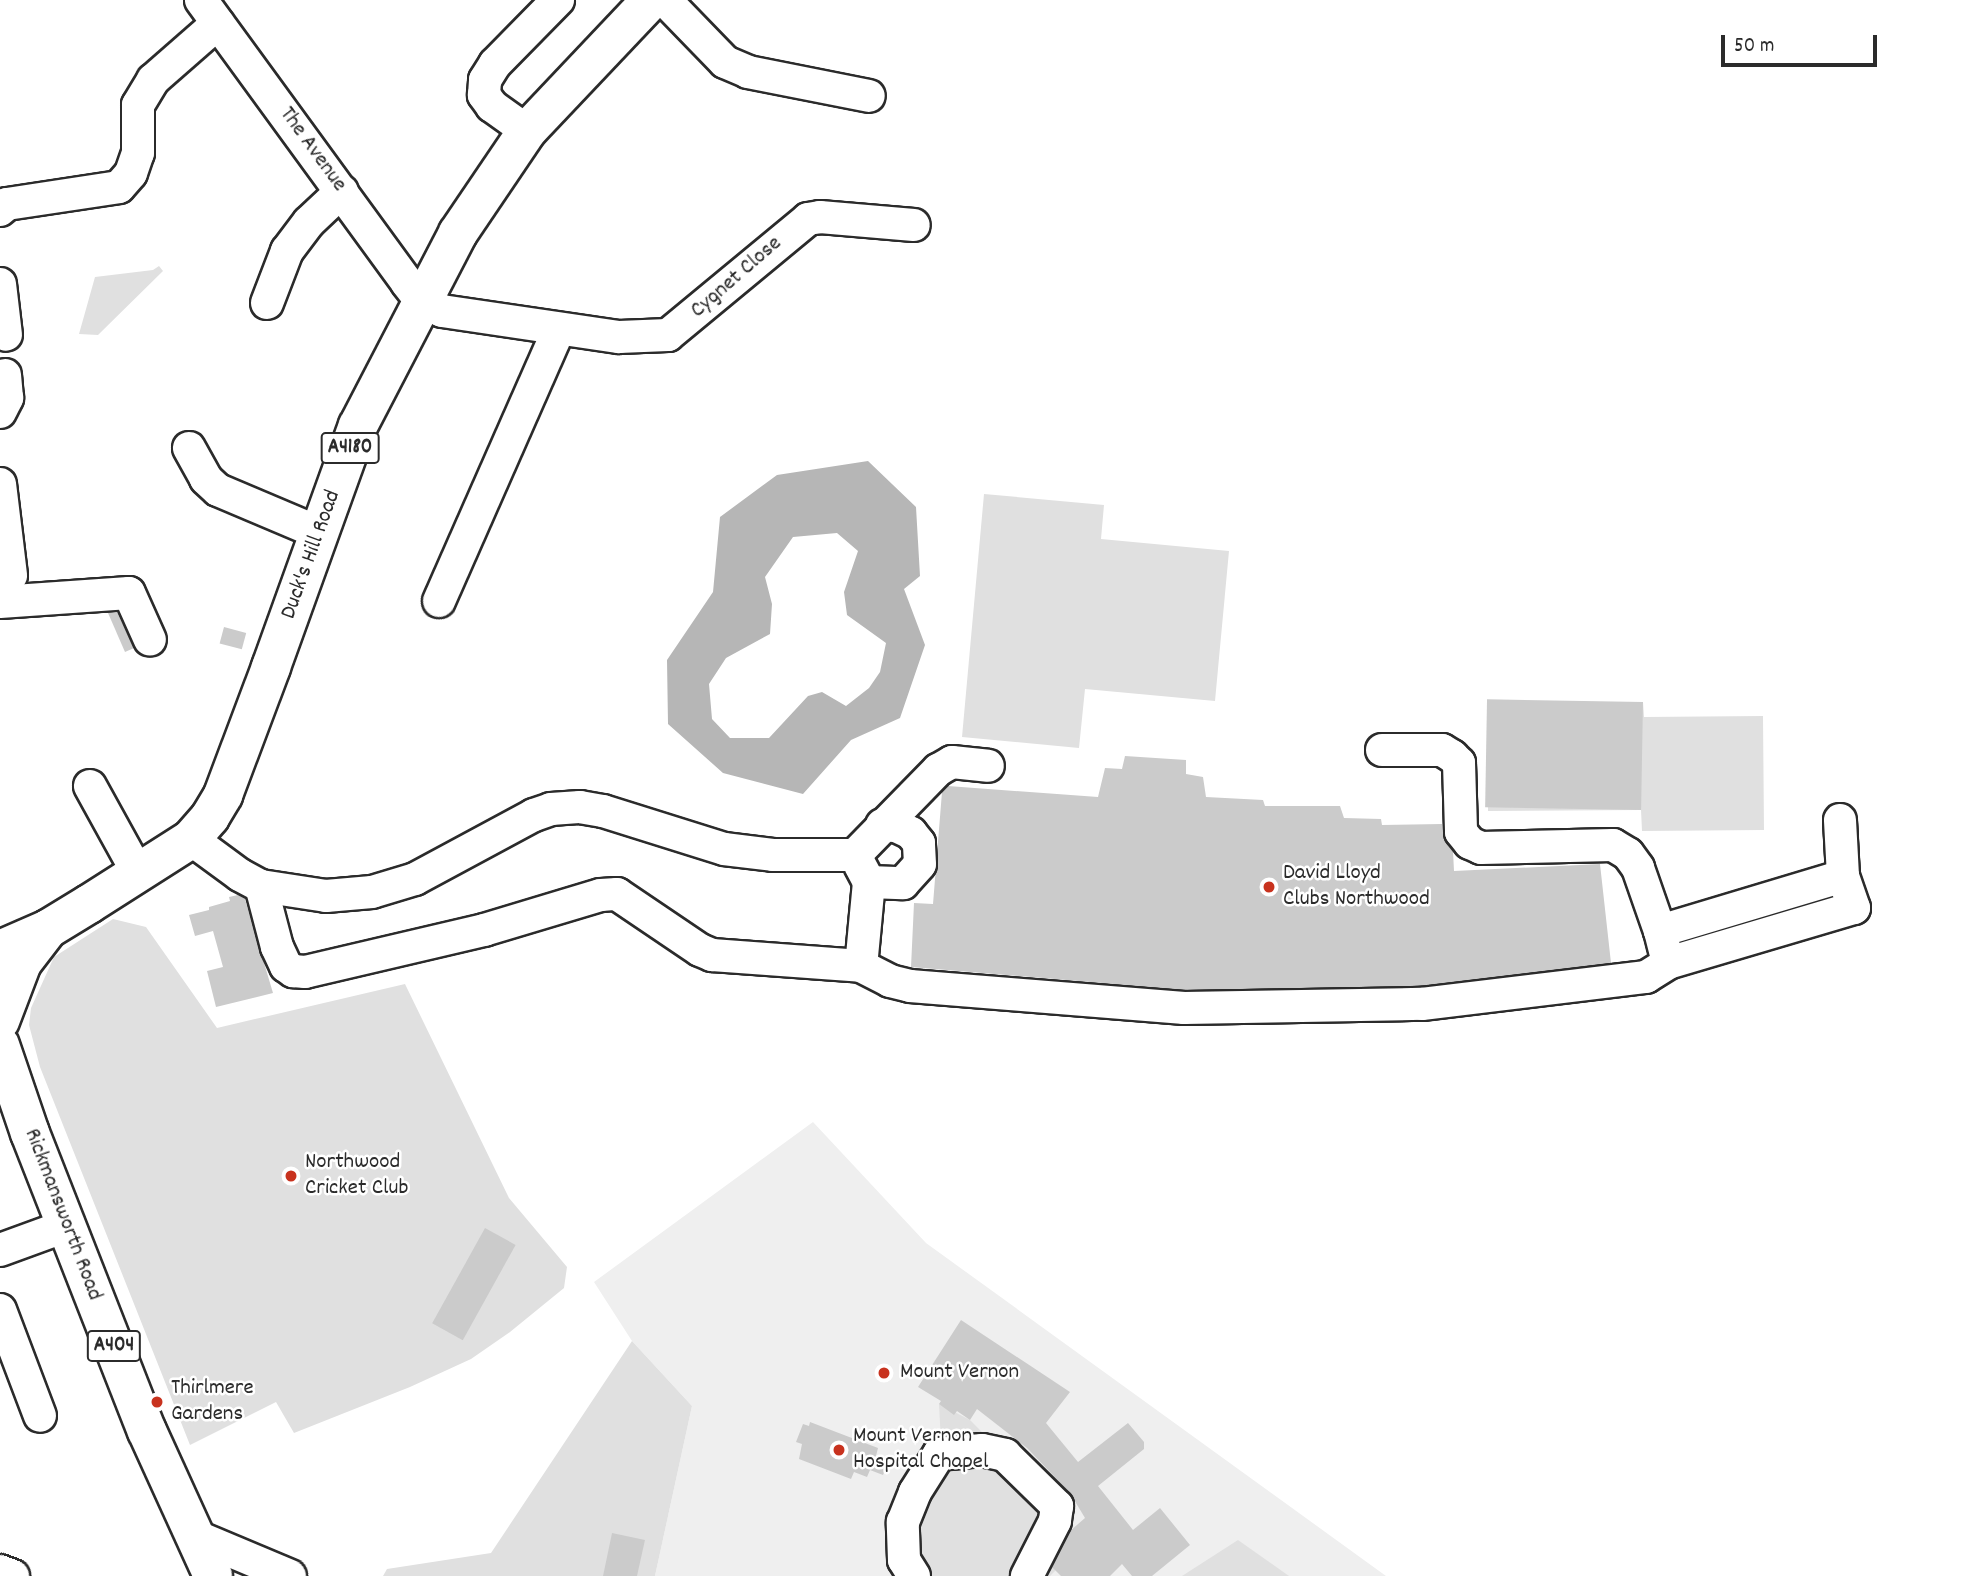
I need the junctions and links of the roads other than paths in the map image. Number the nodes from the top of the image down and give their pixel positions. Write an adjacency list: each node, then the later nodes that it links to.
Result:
1 (558, 0): 6 (street)
2 (651, 0): 6 (main road, Duck's Hill Road / A4180)
3 (665, 0): 5 (street)
4 (209, 12): 7 (street, The Avenue); 8 (street)
5 (869, 96)
6 (527, 131): 11 (main road, Duck's Hill Road / A4180)
7 (342, 191): 11 (street, The Avenue); 12 (street)
8 (0, 210)
9 (914, 225): 13 (street, Cygnet Close)
10 (0, 284): 14 (street)
11 (422, 302): 13 (street, Cygnet Close); 19 (main road, Duck's Hill Road / A4180)
12 (267, 303)
13 (559, 329): 21 (street)
14 (6, 335)
15 (5, 375): 16 (street)
16 (0, 412)
17 (189, 448): 19 (street)
18 (0, 484): 20 (street)
19 (320, 533): 28 (main road, Duck's Hill Road / A4180)
20 (6, 588): 22 (street)
21 (439, 601)
22 (150, 640)
23 (1382, 750): 34 (street)
24 (988, 766): 27 (street)
25 (90, 786): 30 (street)
26 (1840, 820): 31 (street)
27 (882, 825): 29 (street); 29 (street)
28 (191, 839): 30 (main road, Duck's Hill Road / A4180); 32 (street)
29 (862, 868): 32 (street); 37 (street)
30 (138, 873): 33 (main road, Duck's Hill Road / A4180)
31 (1843, 876): 34 (street); 36 (street)
32 (261, 886): 37 (street)
33 (48, 929): 35 (main road, Duck's Hill Road / A4180); 38 (main road)
34 (1660, 931): 36 (street)
35 (0, 950)
36 (1668, 963): 37 (street)
37 (861, 966)
38 (0, 1021)
39 (0, 1045): 40 (main road, Rickmansworth Road / A404)
40 (11, 1116): 41 (main road, Rickmansworth Road / A404)
41 (66, 1226): 42 (street); 45 (main road, Rickmansworth Road / A404)
42 (0, 1250)
43 (0, 1310): 44 (street)
44 (40, 1416)
45 (195, 1536): 48 (main road, Rickmansworth Road / A404); 49 (street)
46 (0, 1571): 47 (street)
47 (13, 1576)
48 (213, 1576)
49 (290, 1576)
50 (914, 1576): 51 (street)
51 (1027, 1576)

